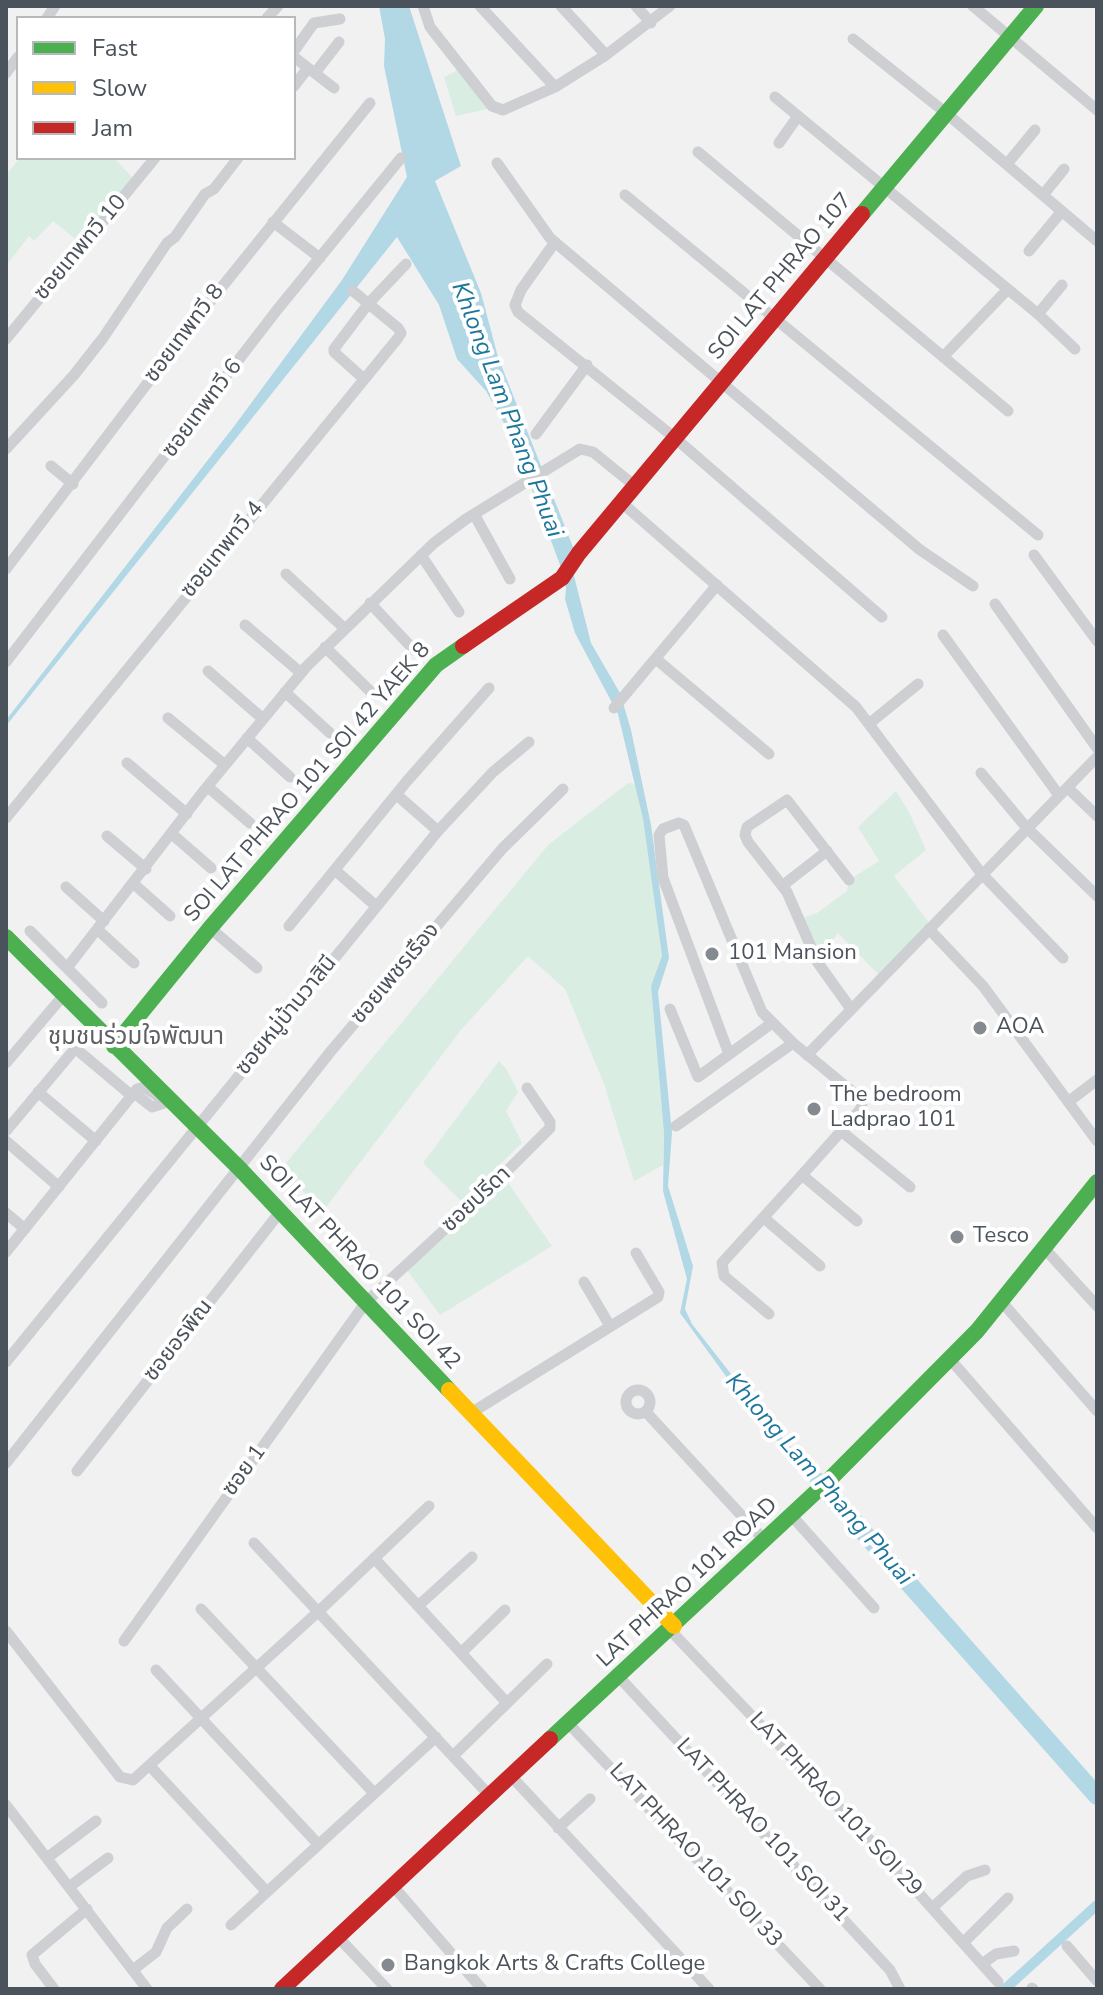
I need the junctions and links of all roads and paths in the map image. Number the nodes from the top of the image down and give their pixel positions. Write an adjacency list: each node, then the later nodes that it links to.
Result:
1 (423, 6): 18 (street)
2 (480, 6): 18 (street)
3 (561, 6): 14 (street)
4 (636, 6): 9 (street)
5 (670, 6): 9 (street)
6 (973, 6): 10 (street)
7 (1036, 6): 10 (street, SOI LAT PHRAO 107)
8 (340, 19): 13 (street)
9 (651, 23): 14 (street)
10 (1010, 37): 22 (street); 23 (street, SOI LAT PHRAO 107)
11 (853, 39): 23 (street)
12 (339, 42): 16 (street)
13 (296, 48)
14 (606, 55): 18 (street)
15 (296, 59): 16 (street)
16 (311, 70): 17 (street); 19 (street)
17 (296, 84)
18 (555, 87)
19 (334, 88)
20 (775, 97): 24 (street)
21 (370, 103): 38 (street, ซอยเทพทวี 8)
22 (1097, 110)
23 (946, 113): 32 (street); 34 (street, SOI LAT PHRAO 107)
24 (798, 116): 26 (street); 34 (street)
25 (1035, 130): 32 (street)
26 (779, 143)
27 (698, 152): 43 (street)
28 (401, 158): 42 (street, ซอยเทพทวี 6)
29 (153, 160): 51 (street, ซอยเทพทวี 10)
30 (236, 160): 60 (street)
31 (497, 163): 40 (street)
32 (1007, 164): 36 (street)
33 (1064, 169): 36 (street)
34 (885, 187): 43 (street, SOI LAT PHRAO 107); 46 (street)
35 (625, 195): 50 (street)
36 (1043, 195): 37 (street)
37 (1062, 211): 39 (street); 41 (street)
38 (273, 222): 42 (street); 62 (street, ซอยเทพทวี 8)
39 (1097, 241)
40 (555, 242): 54 (street); 56 (street)
41 (1029, 251)
42 (320, 258): 86 (street, ซอยเทพทวี 6)
43 (825, 258): 50 (street, SOI LAT PHRAO 107); 53 (street)
44 (406, 264): 48 (street)
45 (1062, 285): 49 (street)
46 (1008, 289): 49 (street); 53 (street)
47 (353, 291): 48 (street, ซอยเทพทวี 4)
48 (368, 304): 55 (street); 55 (street, ซอยเทพทวี 4)
49 (1038, 314): 52 (street)
50 (774, 320): 56 (street, SOI LAT PHRAO 107); 66 (street)
51 (6, 339)
52 (1075, 349)
53 (943, 357): 57 (street)
54 (587, 365): 58 (street); 59 (street)
55 (364, 379): 113 (street, ซอยเทพทวี 4)
56 (721, 383): 59 (street, SOI LAT PHRAO 107); 74 (street)
57 (1008, 411)
58 (536, 434)
59 (675, 438): 63 (street, SOI LAT PHRAO 107); 78 (street)
60 (6, 449)
61 (51, 466): 62 (street)
62 (73, 484): 69 (street, ซอยเทพทวี 8)
63 (635, 486): 64 (street, SOI LAT PHRAO 107); 65 (street)
64 (621, 502): 71 (street, SOI LAT PHRAO 107); 73 (street)
65 (479, 511): 67 (street); 72 (street)
66 (1038, 535)
67 (421, 555): 75 (street); 77 (street)
68 (1034, 555): 82 (street)
69 (6, 569)
70 (286, 574): 80 (street)
71 (562, 578): 133 (street, SOI LAT PHRAO 101 SOI 42 YAEK 8)
72 (510, 579)
73 (717, 585): 85 (street); 96 (street)
74 (973, 586)
75 (370, 603): 80 (street); 84 (street)
76 (995, 604): 100 (street)
77 (459, 612)
78 (882, 617)
79 (245, 625): 88 (street)
80 (344, 628): 83 (street)
81 (943, 635): 109 (street)
82 (1097, 641)
83 (325, 647): 88 (street); 91 (street)
84 (414, 650)
85 (656, 659): 93 (street); 101 (street)
86 (6, 662)
87 (208, 671): 95 (street)
88 (301, 673): 92 (street)
89 (918, 684): 96 (street)
90 (489, 688): 110 (street)
91 (370, 691)
92 (285, 692): 95 (street); 97 (street)
93 (614, 708)
94 (168, 718): 104 (street)
95 (263, 719): 98 (street)
96 (870, 723): 123 (street)
97 (330, 733)
98 (247, 738): 104 (street); 106 (street)
99 (529, 742): 116 (street, ซอยหมู่บ้านวาสินี)
100 (1097, 748)
101 (769, 754)
102 (1097, 757): 109 (street)
103 (127, 763): 111 (street)
104 (225, 765): 107 (street)
105 (981, 773): 115 (street)
106 (290, 777)
107 (208, 787): 111 (street); 114 (street)
108 (563, 789): 166 (street, ซอยเพชรเรือง)
109 (1063, 791): 112 (street); 115 (street)
110 (397, 795): 116 (street); 122 (street)
111 (187, 814): 117 (street)
112 (1097, 816)
113 (6, 818)
114 (250, 823)
115 (1026, 827): 123 (street); 128 (street)
116 (438, 831): 129 (street, ซอยหมู่บ้านวาสินี)
117 (172, 834): 120 (street); 121 (street)
118 (107, 836): 121 (street)
119 (827, 851): 124 (street); 126 (street); 126 (street)
120 (211, 868)
121 (146, 869): 125 (street)
122 (336, 871): 129 (street); 132 (street)
123 (981, 873): 134 (street); 137 (street)
124 (849, 880)
125 (134, 884): 130 (street); 131 (street)
126 (782, 886): 144 (street)
127 (66, 887): 131 (street)
128 (1097, 896)
129 (376, 906): 159 (street, ซอยหมู่บ้านวาสินี)
130 (170, 916)
131 (101, 925): 138 (street); 139 (street)
132 (289, 926)
133 (210, 928): 140 (street); 148 (street, SOI LAT PHRAO 101 SOI 42 YAEK 8)
134 (929, 929): 144 (street); 158 (street)
135 (30, 931): 139 (street)
136 (8, 943): 141 (street, SOI LAT PHRAO 101 SOI 42)
137 (1063, 958)
138 (134, 963)
139 (67, 968): 142 (street)
140 (257, 968)
141 (63, 996): 146 (street, SOI LAT PHRAO 101 SOI 42); 152 (street)
142 (102, 1003)
143 (670, 1009): 150 (street)
144 (851, 1009): 151 (street)
145 (772, 1023): 147 (street); 150 (street); 150 (street)
146 (94, 1026): 148 (street, SOI LAT PHRAO 101 SOI 42); 149 (street)
147 (793, 1043): 151 (street); 160 (street)
148 (114, 1046): 157 (street, SOI LAT PHRAO 101 SOI 42)
149 (75, 1048): 155 (street); 156 (street)
150 (729, 1054)
151 (807, 1055): 162 (street)
152 (6, 1063)
153 (1097, 1080): 158 (street)
154 (527, 1088): 182 (street, ซอยปรีดา)
155 (38, 1092): 161 (street); 164 (street)
156 (133, 1094): 157 (street); 164 (street)
157 (164, 1094): 159 (street, SOI LAT PHRAO 101 SOI 42)
158 (1068, 1102): 165 (street)
159 (197, 1125): 166 (street, SOI LAT PHRAO 101 SOI 42); 187 (street, ซอยหมู่บ้านวาสินี)
160 (676, 1126)
161 (6, 1131)
162 (841, 1131): 167 (street); 170 (street)
163 (6, 1141): 169 (street)
164 (96, 1141): 169 (street)
165 (1097, 1141)
166 (240, 1169): 171 (street, SOI LAT PHRAO 101 SOI 42); 191 (street, ซอยเพชรเรือง)
167 (802, 1175): 173 (street); 174 (street)
168 (1097, 1182): 176 (street, LAT PHRAO 101 ROAD)
169 (59, 1187): 175 (street)
170 (910, 1187)
171 (280, 1212): 182 (street, SOI LAT PHRAO 101 SOI 42); 192 (street, ซอยอรพิณ)
172 (6, 1213): 175 (street)
173 (764, 1218): 179 (street); 184 (street)
174 (857, 1221)
175 (25, 1229): 177 (street)
176 (1044, 1248): 181 (street, LAT PHRAO 101 ROAD); 183 (street)
177 (6, 1252)
178 (636, 1253): 185 (street)
179 (820, 1266)
180 (584, 1282): 185 (street)
181 (1001, 1301): 186 (street, LAT PHRAO 101 ROAD); 188 (street)
182 (366, 1302): 190 (street, SOI LAT PHRAO 101 SOI 42); 207 (street, ซอย 1)
183 (1097, 1306)
184 (769, 1314)
185 (610, 1326): 190 (street)
186 (950, 1359): 194 (street, LAT PHRAO 101 ROAD); 195 (street)
187 (6, 1362)
188 (1097, 1411)
189 (646, 1412): 196 (street)
190 (471, 1413): 205 (street, SOI LAT PHRAO 101 SOI 42)
191 (6, 1463)
192 (77, 1471)
193 (429, 1506): 199 (street)
194 (792, 1516): 196 (street, LAT PHRAO 101 ROAD); 201 (street)
195 (1097, 1528)
196 (765, 1541): 205 (street, LAT PHRAO 101 ROAD)
197 (254, 1543): 204 (street)
198 (472, 1557): 200 (street)
199 (374, 1558): 200 (street); 204 (street)
200 (418, 1606): 208 (street)
201 (874, 1608)
202 (201, 1609): 210 (street)
203 (505, 1610): 208 (street)
204 (319, 1611): 210 (street); 216 (street)
205 (672, 1628): 212 (street, LAT PHRAO 101 ROAD); 234 (street, LAT PHRAO 101 SOI 29)
206 (6, 1631): 218 (street)
207 (124, 1641)
208 (461, 1653): 213 (street)
209 (547, 1664): 213 (street)
210 (256, 1666): 214 (street); 220 (street)
211 (156, 1670): 214 (street)
212 (619, 1677): 215 (street, LAT PHRAO 101 ROAD); 253 (street, LAT PHRAO 101 SOI 31)
213 (507, 1703): 217 (street)
214 (199, 1718): 218 (street); 226 (street)
215 (569, 1724): 219 (street, LAT PHRAO 101 ROAD); 252 (street, LAT PHRAO 101 SOI 33)
216 (436, 1737): 217 (street); 220 (street)
217 (453, 1756): 221 (street)
218 (150, 1766): 232 (street)
219 (512, 1777): 221 (street, LAT PHRAO 101 ROAD); 225 (street)
220 (374, 1793): 226 (street)
221 (491, 1797): 231 (street, LAT PHRAO 101 ROAD)
222 (590, 1799): 225 (street)
223 (6, 1805): 227 (street)
224 (96, 1821): 227 (street)
225 (558, 1828): 251 (street)
226 (318, 1844): 232 (street)
227 (47, 1858): 230 (street)
228 (108, 1858): 230 (street)
229 (985, 1870): 234 (street)
230 (69, 1887): 235 (street)
231 (394, 1887): 238 (street, LAT PHRAO 101 ROAD); 250 (street)
232 (267, 1892): 237 (street)
233 (1008, 1898): 239 (street)
234 (932, 1908): 239 (street, LAT PHRAO 101 SOI 29)
235 (87, 1909): 243 (street); 247 (street)
236 (187, 1909): 243 (street)
237 (231, 1925)
238 (339, 1938): 246 (street, LAT PHRAO 101 ROAD); 249 (street)
239 (963, 1943): 242 (street, LAT PHRAO 101 SOI 29)
240 (1067, 1946): 244 (street)
241 (1014, 1951): 242 (street)
242 (982, 1964): 245 (street, LAT PHRAO 101 SOI 29)
243 (133, 1970): 248 (street)
244 (1097, 1981)
245 (998, 1982)
246 (291, 1986)
247 (54, 1989)
248 (147, 1989)
249 (387, 1989)
250 (482, 1989)
251 (709, 1989)
252 (820, 1989)
253 (900, 1989)

